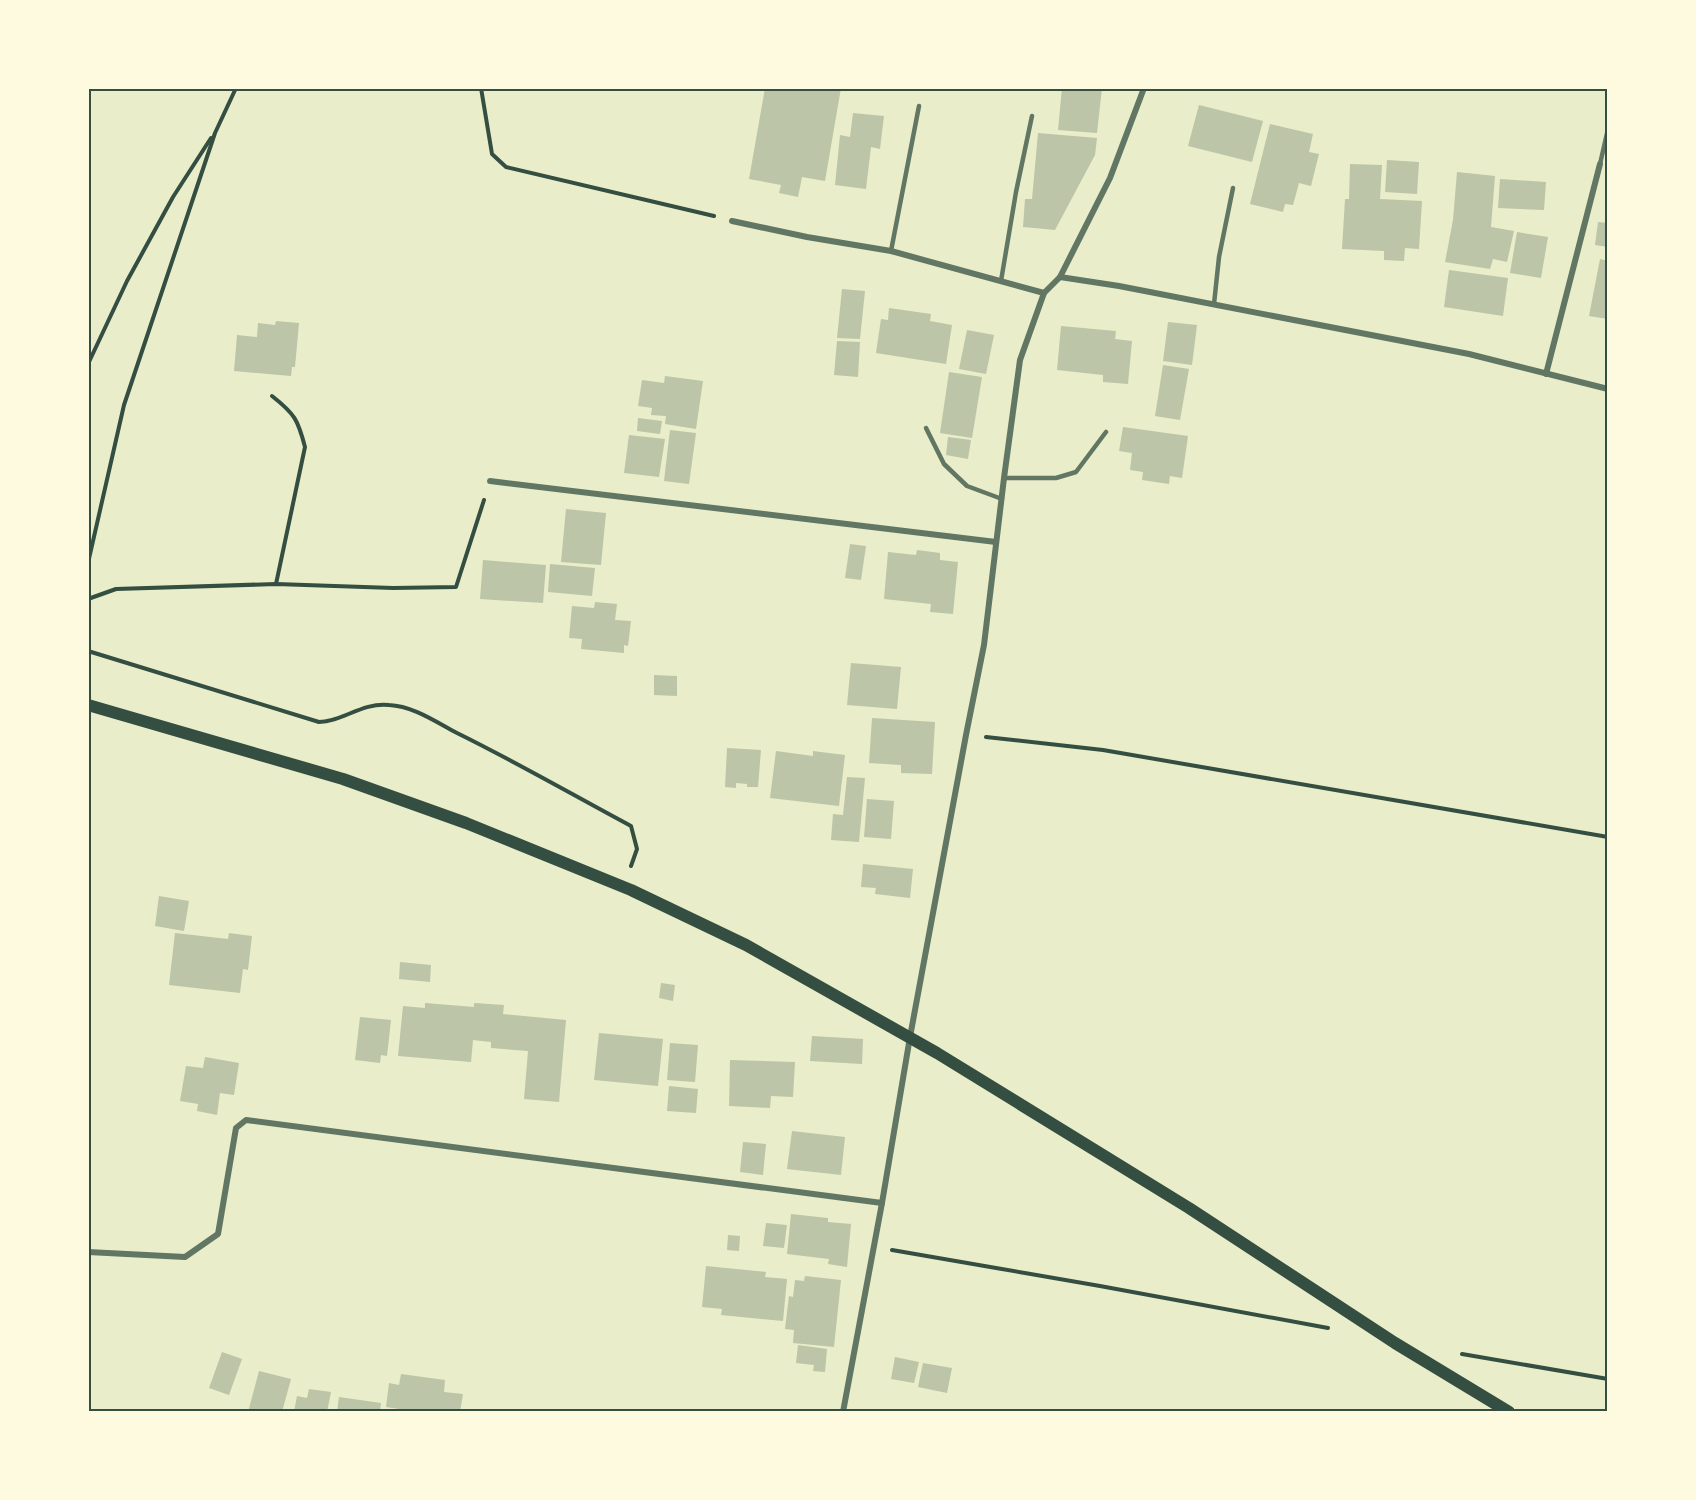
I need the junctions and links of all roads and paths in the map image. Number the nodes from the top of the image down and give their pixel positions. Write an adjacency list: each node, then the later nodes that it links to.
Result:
1 (236, 88): 7 (path)
2 (481, 88): 10 (path)
3 (1144, 88): 12 (street)
4 (919, 106): 11 (lane)
5 (1032, 116): 13 (lane)
6 (1608, 129): 8 (lane)
7 (214, 133): 16 (path); 26 (path)
8 (1600, 164): 17 (street)
9 (1233, 188): 15 (lane)
10 (732, 221): 11 (street)
11 (891, 251): 13 (street)
12 (1060, 277): 14 (street); 15 (street)
13 (1001, 281): 14 (street)
14 (1044, 293): 22 (street)
15 (1214, 304): 17 (street)
16 (88, 364)
17 (1546, 374): 18 (street)
18 (1608, 389)
19 (272, 396): 27 (path)
20 (926, 428): 24 (lane)
21 (1106, 432): 22 (lane)
22 (1004, 478): 24 (street)
23 (490, 481): 25 (street); 27 (path)
24 (1002, 499): 25 (street)
25 (996, 542): 31 (street)
26 (88, 563)
27 (276, 584): 28 (path)
28 (88, 599)
29 (88, 651): 33 (path)
30 (88, 705): 34 (main road)
31 (966, 735): 32 (path); 34 (street)
32 (1608, 837)
33 (631, 866)
34 (910, 1037): 35 (street); 42 (main road)
35 (882, 1203): 36 (street); 37 (street)
36 (874, 1247): 38 (path); 41 (street)
37 (88, 1252)
38 (1332, 1328)
39 (1454, 1353): 40 (path)
40 (1608, 1379)
41 (843, 1412)
42 (1509, 1412)

